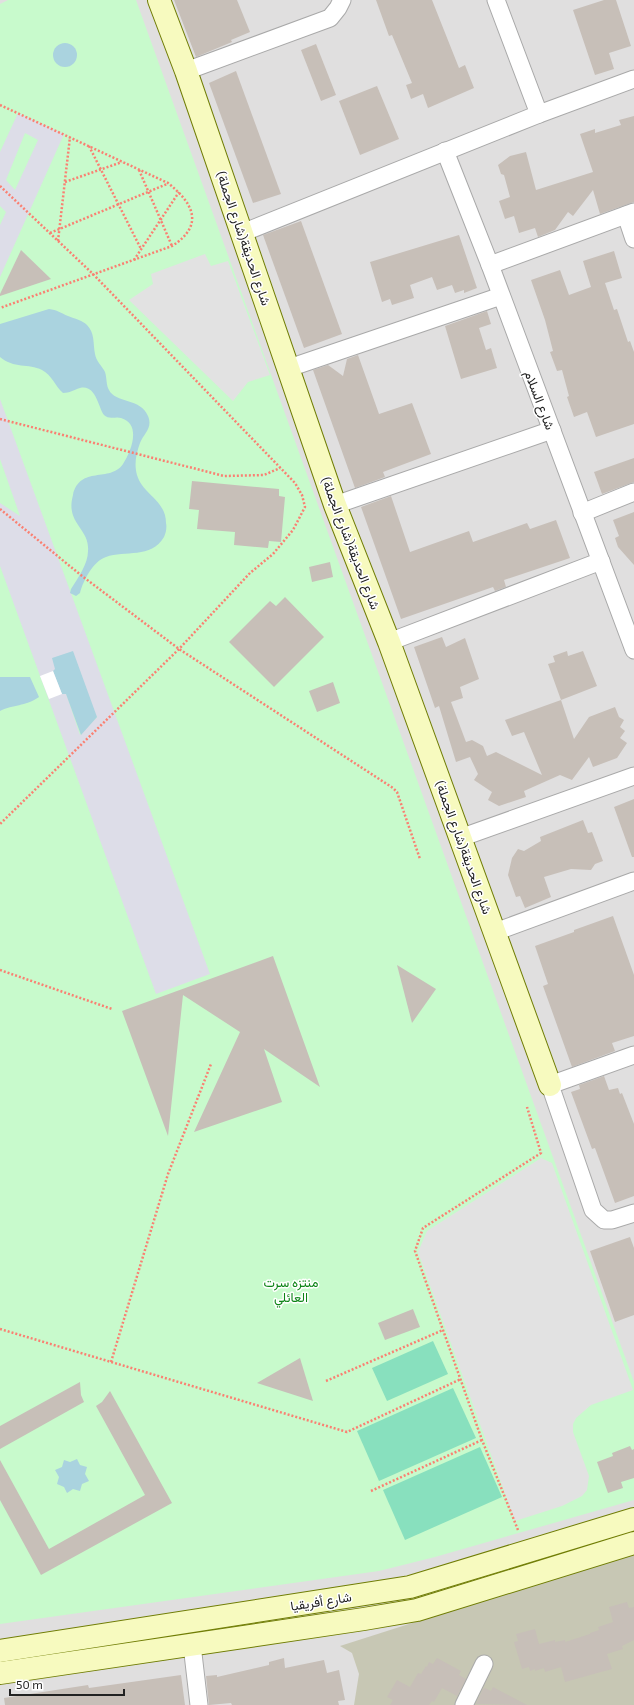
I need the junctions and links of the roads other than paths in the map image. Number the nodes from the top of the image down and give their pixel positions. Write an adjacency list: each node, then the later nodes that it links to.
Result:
1 (159, 0): 4 (street, شارع الحديقة(شارع الجملة))
2 (342, 0): 4 (street)
3 (496, 0): 6 (street)
4 (186, 71): 9 (street, شارع الحديقة(شارع الجملة))
5 (634, 79): 6 (street)
6 (539, 114): 7 (street)
7 (445, 151): 9 (street); 11 (street, شارع السلام)
8 (630, 214): 10 (street); 11 (street)
9 (242, 233): 13 (street, شارع الحديقة(شارع الجملة))
10 (634, 239)
11 (490, 265): 12 (street, شارع السلام)
12 (501, 296): 13 (street); 14 (street, شارع السلام)
13 (289, 368): 16 (street, شارع الحديقة(شارع الجملة))
14 (552, 430): 16 (street); 17 (street, شارع السلام)
15 (634, 492): 17 (street)
16 (335, 505): 19 (street, شارع الحديقة(شارع الجملة))
17 (582, 513): 18 (street, شارع السلام)
18 (601, 561): 19 (street); 20 (street, شارع السلام)
19 (389, 642): 22 (street, شارع الحديقة(شارع الجملة))
20 (634, 650)
21 (634, 776): 22 (street)
22 (460, 838): 24 (street, شارع الحديقة(شارع الجملة))
23 (634, 880): 24 (street)
24 (494, 932): 26 (street, شارع الحديقة(شارع الجملة))
25 (634, 1055): 26 (street)
26 (550, 1085): 27 (street)
27 (634, 1213)
28 (634, 1519): 31 (street, شارع أفريقيا)
29 (634, 1543): 30 (street, شارع أفريقيا)
30 (192, 1645): 33 (street, شارع أفريقيا); 34 (street)
31 (0, 1651)
32 (484, 1664): 35 (street)
33 (0, 1673)
34 (199, 1705)
35 (464, 1705)

